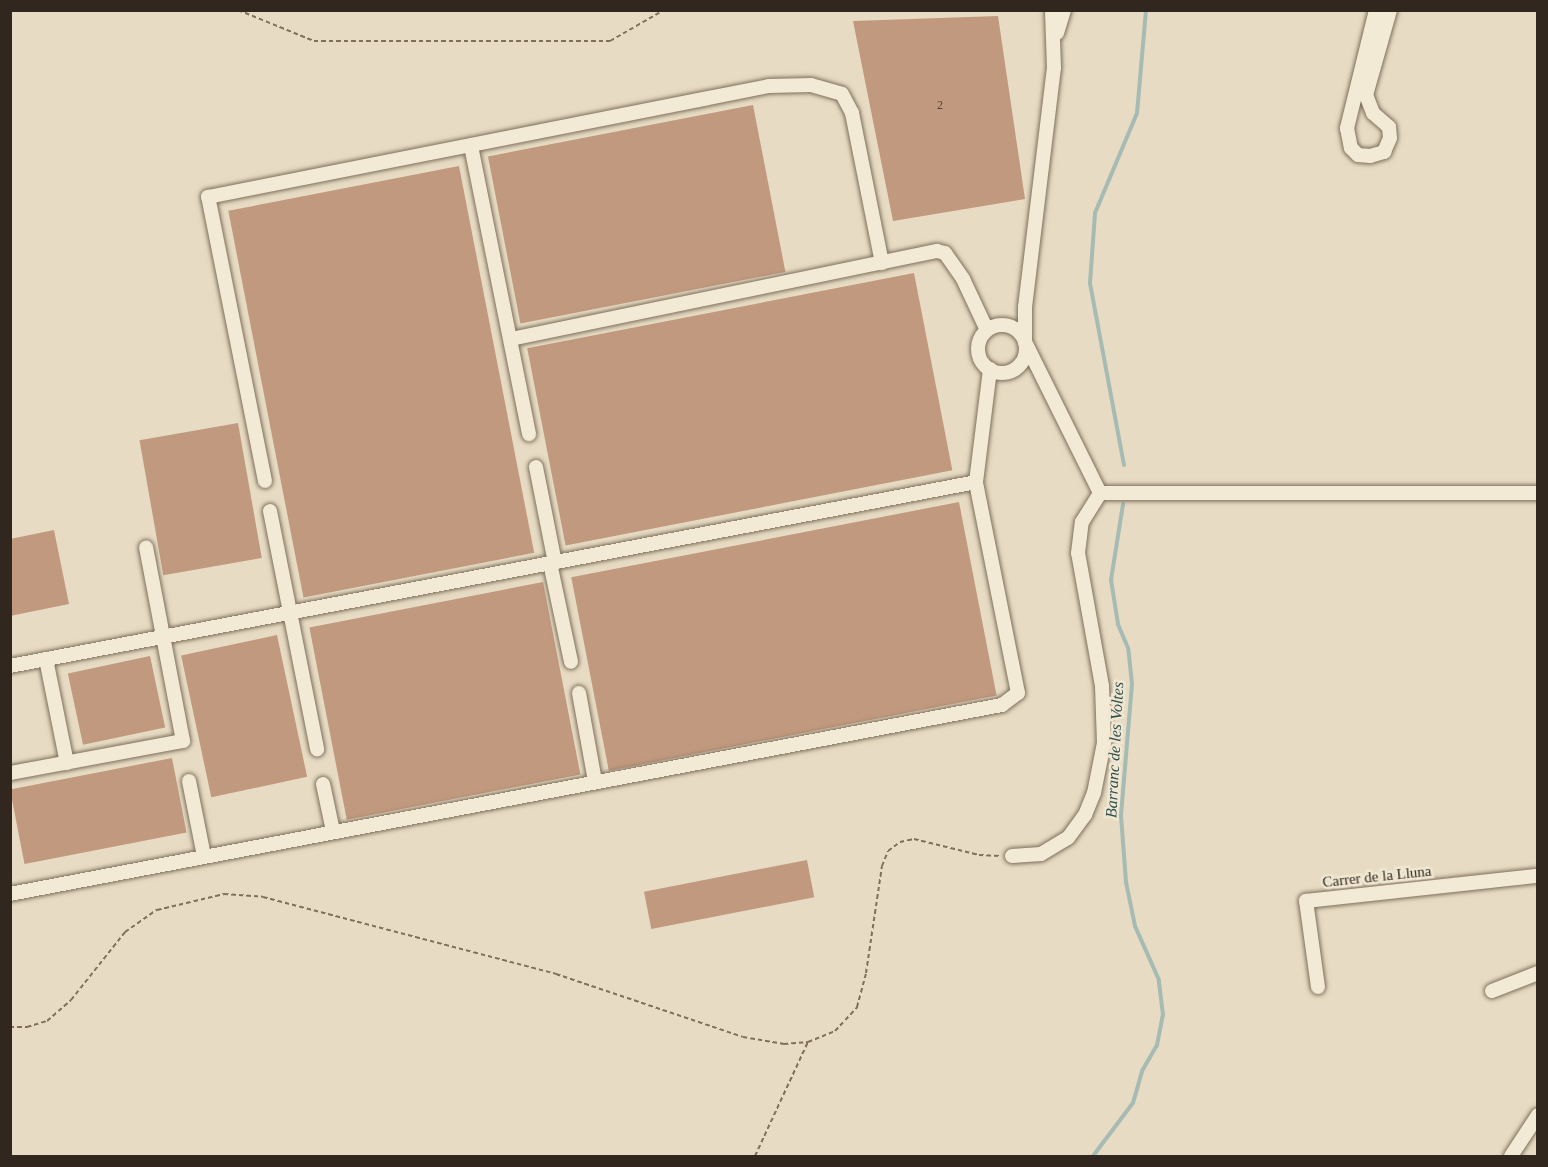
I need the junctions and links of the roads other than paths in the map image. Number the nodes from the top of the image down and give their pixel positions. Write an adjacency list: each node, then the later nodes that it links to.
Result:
1 (1052, 10): 5 (street)
2 (1064, 10): 5 (street)
3 (1390, 10): 4 (street)
4 (1374, 14)
5 (1055, 40): 10 (street)
6 (471, 146): 7 (street); 9 (street); 14 (street)
7 (882, 263): 8 (street); 9 (street)
8 (987, 330): 10 (street); 11 (street)
9 (511, 339): 12 (street)
10 (1025, 342): 11 (street); 16 (street)
11 (990, 369): 15 (street)
12 (529, 434)
13 (536, 467): 20 (street)
14 (265, 481)
15 (976, 482): 20 (street); 31 (street)
16 (1100, 493): 17 (street); 35 (street)
17 (1538, 493)
18 (270, 511): 21 (street)
19 (146, 546): 22 (street)
20 (552, 563): 21 (street); 24 (street)
21 (290, 612): 22 (street); 27 (street)
22 (163, 635): 23 (street); 28 (street)
23 (46, 659): 25 (street); 28 (street)
24 (571, 662)
25 (10, 666)
26 (579, 693): 31 (street)
27 (317, 749)
28 (67, 763): 29 (street)
29 (10, 773)
30 (189, 781): 34 (street)
31 (595, 781): 33 (street)
32 (323, 784): 33 (street)
33 (333, 831): 34 (street)
34 (204, 856): 37 (street)
35 (1012, 856)
36 (1538, 876): 39 (street, Carrer de la Lluna)
37 (10, 894)
38 (1538, 974): 40 (street)
39 (1318, 987)
40 (1492, 991)
41 (1538, 1115): 42 (street)
42 (1511, 1156)

